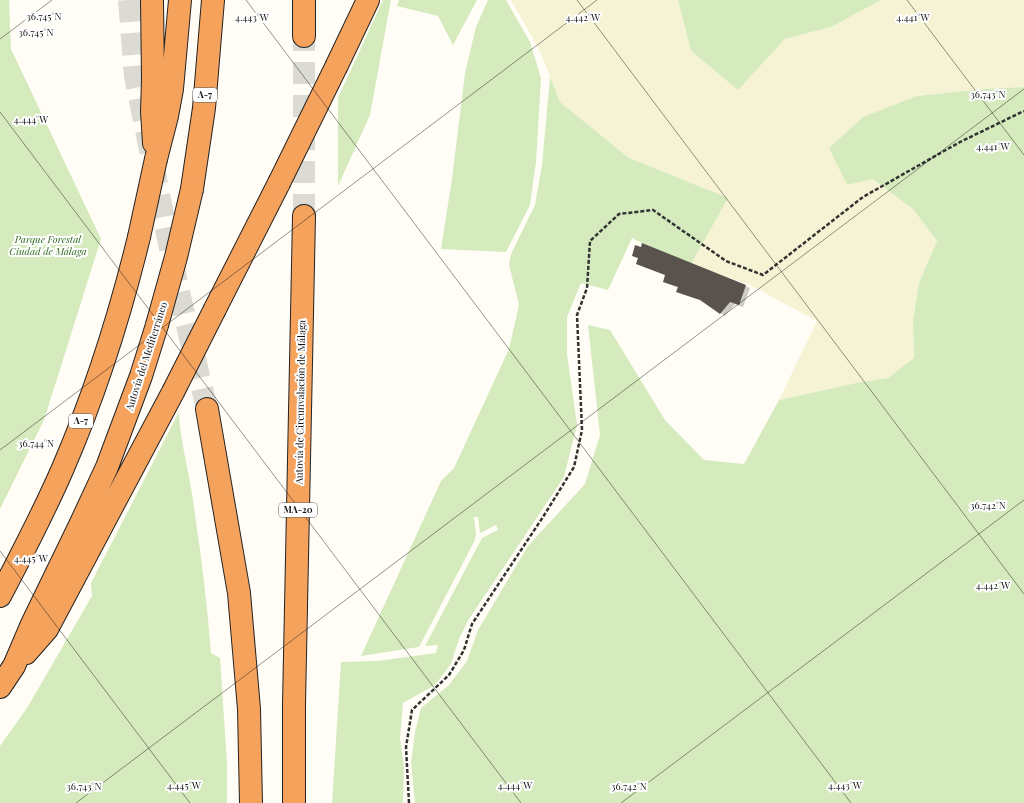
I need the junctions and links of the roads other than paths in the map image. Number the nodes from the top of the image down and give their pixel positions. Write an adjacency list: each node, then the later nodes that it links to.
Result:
1 (152, 0): 7 (highway)
2 (180, 0): 7 (highway, A-7)
3 (213, 0): 11 (highway, Autovía del Mediterráneo / A-7, bridge)
4 (304, 0): 6 (highway)
5 (368, 0): 11 (highway, bridge)
6 (304, 36)
7 (156, 159): 10 (highway, A-7, bridge)
8 (304, 216): 14 (highway, Autovía de Circunvalación de Málaga / MA-20)
9 (208, 409): 13 (highway)
10 (0, 596)
11 (14, 666): 12 (highway, Autovía del Mediterráneo / A-7)
12 (0, 687)
13 (251, 803)
14 (294, 803)

